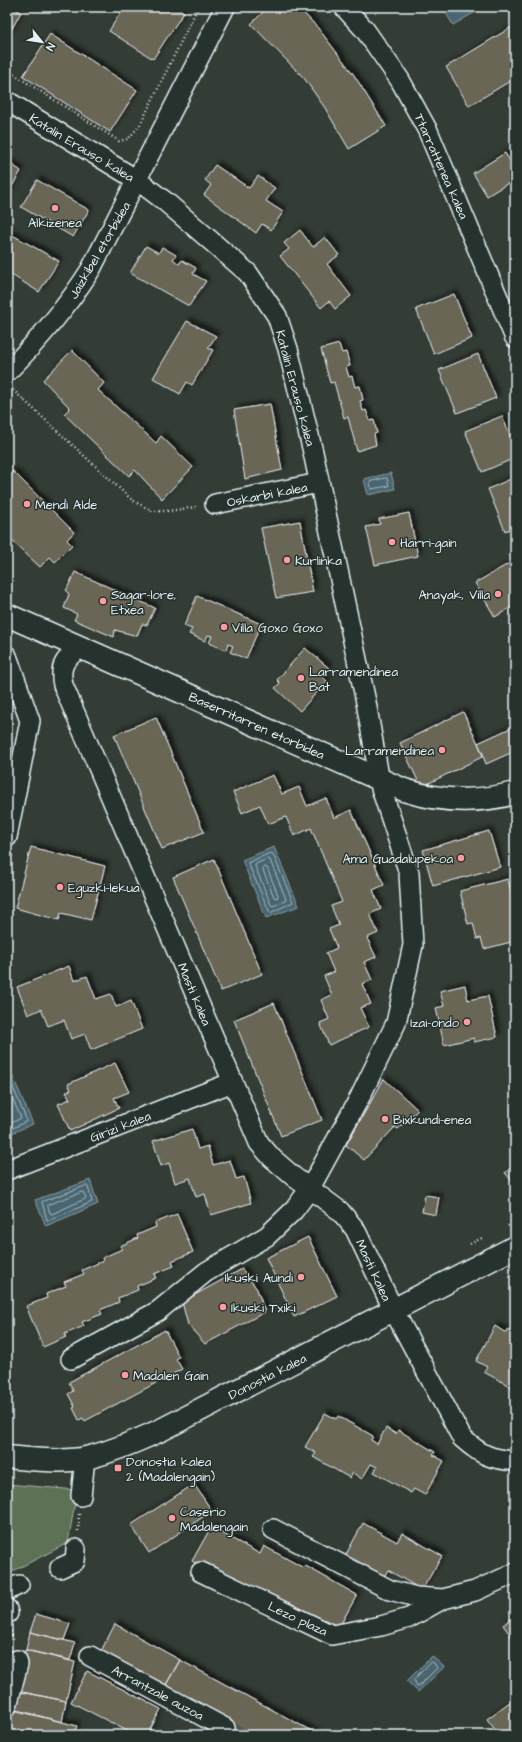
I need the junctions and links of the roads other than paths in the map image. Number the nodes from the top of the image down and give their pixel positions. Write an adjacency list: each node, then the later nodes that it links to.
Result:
1 (226, 7): 4 (street, Jaizkibel etorbidea)
2 (344, 7): 5 (street, Ttarrattenea kalea)
3 (7, 101): 4 (street, Katalin Erauso kalea)
4 (137, 180): 6 (street, Jaizkibel etorbidea); 7 (street, Katalin Erauso kalea)
5 (515, 338)
6 (10, 381)
7 (319, 484): 8 (street, Oskarbi kalea); 12 (street, Katalin Erauso kalea)
8 (215, 504)
9 (7, 616): 10 (street, Baserritarren etorbidea)
10 (80, 648): 12 (street, Baserritarren etorbidea); 15 (street, Masti kalea)
11 (7, 656): 14 (street)
12 (379, 779): 13 (street, Baserritarren etorbidea); 17 (street, Katalin Erauso kalea)
13 (515, 793)
14 (7, 837)
15 (233, 1082): 16 (street, Girizi kalea); 17 (street, Masti kalea)
16 (7, 1170)
17 (309, 1190): 19 (street, Masti kalea); 20 (street, Katalin Erauso kalea)
18 (515, 1247): 19 (street, Donostia kalea)
19 (394, 1311): 22 (street, Donostia kalea); 23 (street)
20 (71, 1359)
21 (7, 1457): 22 (street, Donostia kalea)
22 (85, 1458): 24 (street)
23 (515, 1461)
24 (81, 1496)
25 (273, 1529): 30 (street, Lezo plaza)
26 (76, 1549): 27 (street)
27 (60, 1568)
28 (201, 1572): 30 (street, Lezo plaza)
29 (515, 1573): 30 (street, Lezo plaza)
30 (443, 1599)
31 (90, 1656): 34 (street, Arrantzale auzoa)
32 (17, 1660): 33 (street)
33 (7, 1706)
34 (225, 1728)

